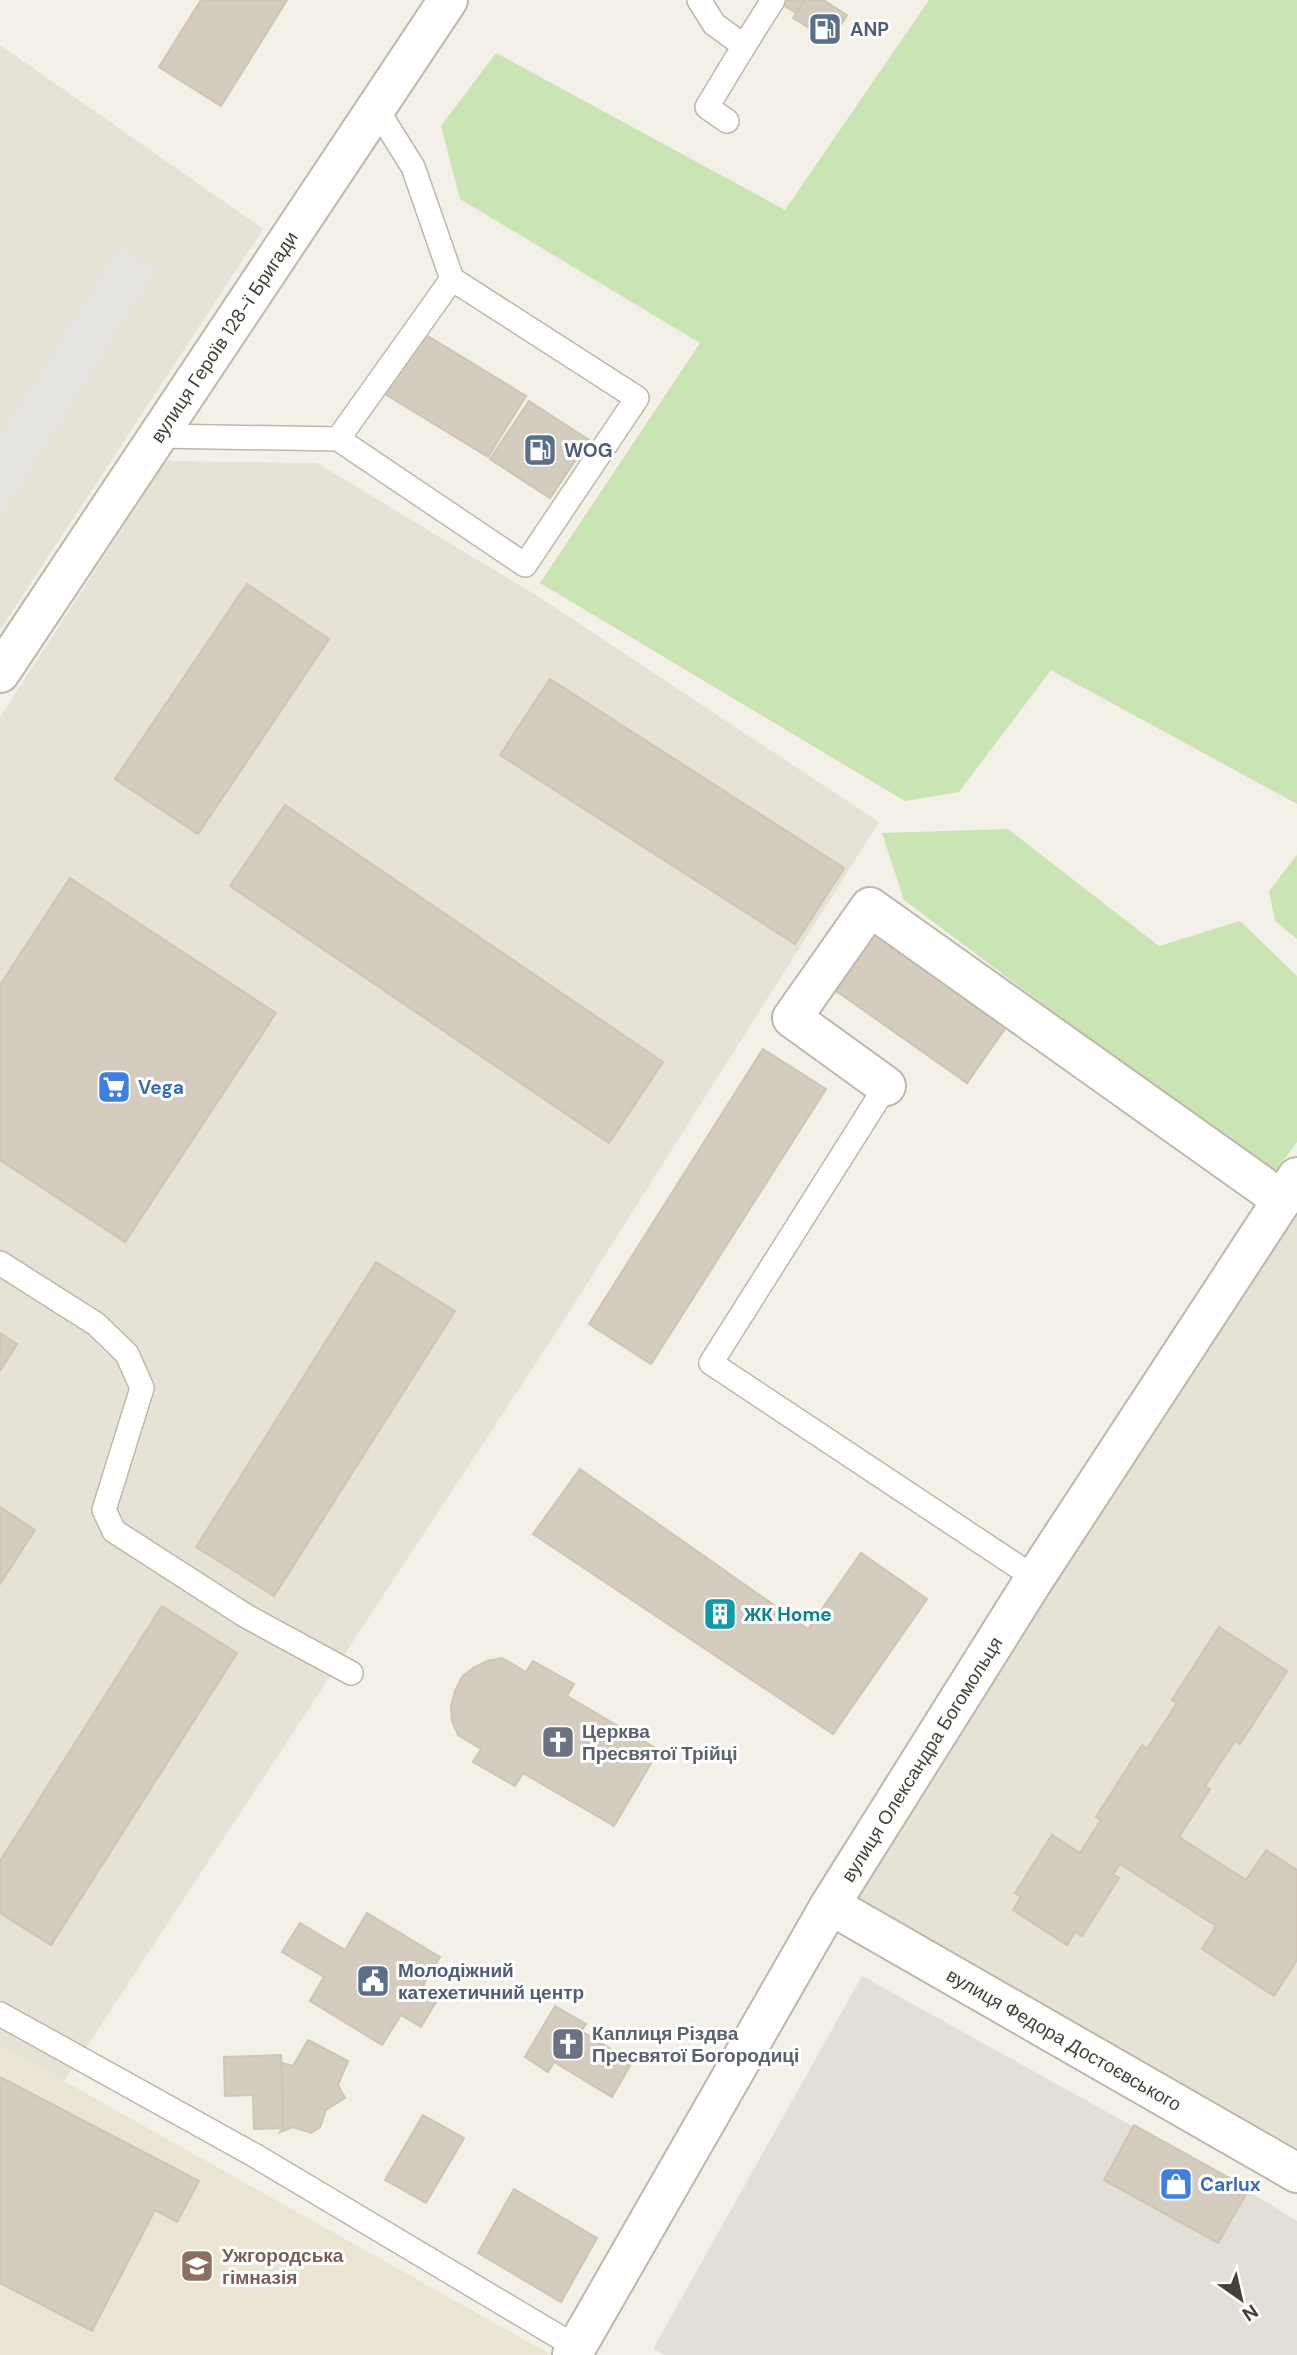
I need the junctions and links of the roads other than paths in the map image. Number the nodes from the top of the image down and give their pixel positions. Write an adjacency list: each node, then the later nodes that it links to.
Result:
1 (448, 0): 5 (street, вулиця Героїв 128-ї Бригади)
2 (699, 0): 4 (lane)
3 (773, 0): 4 (lane)
4 (744, 46): 6 (lane)
5 (376, 108): 7 (lane); 8 (street, вулиця Героїв 128-ї Бригади)
6 (727, 121)
7 (452, 279): 9 (lane); 9 (lane)
8 (158, 436): 9 (lane); 10 (street, вулиця Героїв 128-ї Бригади)
9 (338, 439)
10 (0, 673)
11 (886, 1086): 12 (street); 14 (lane)
12 (1289, 1189): 14 (street, вулиця Олександра Богомольця)
13 (0, 1263): 15 (lane)
14 (1035, 1578): 16 (street, вулиця Олександра Богомольця)
15 (351, 1673)
16 (830, 1905): 18 (street, вулиця Федора Достоєвського); 19 (street, вулиця Олександра Богомольця)
17 (0, 2014): 19 (lane)
18 (1297, 2173)
19 (580, 2352)

